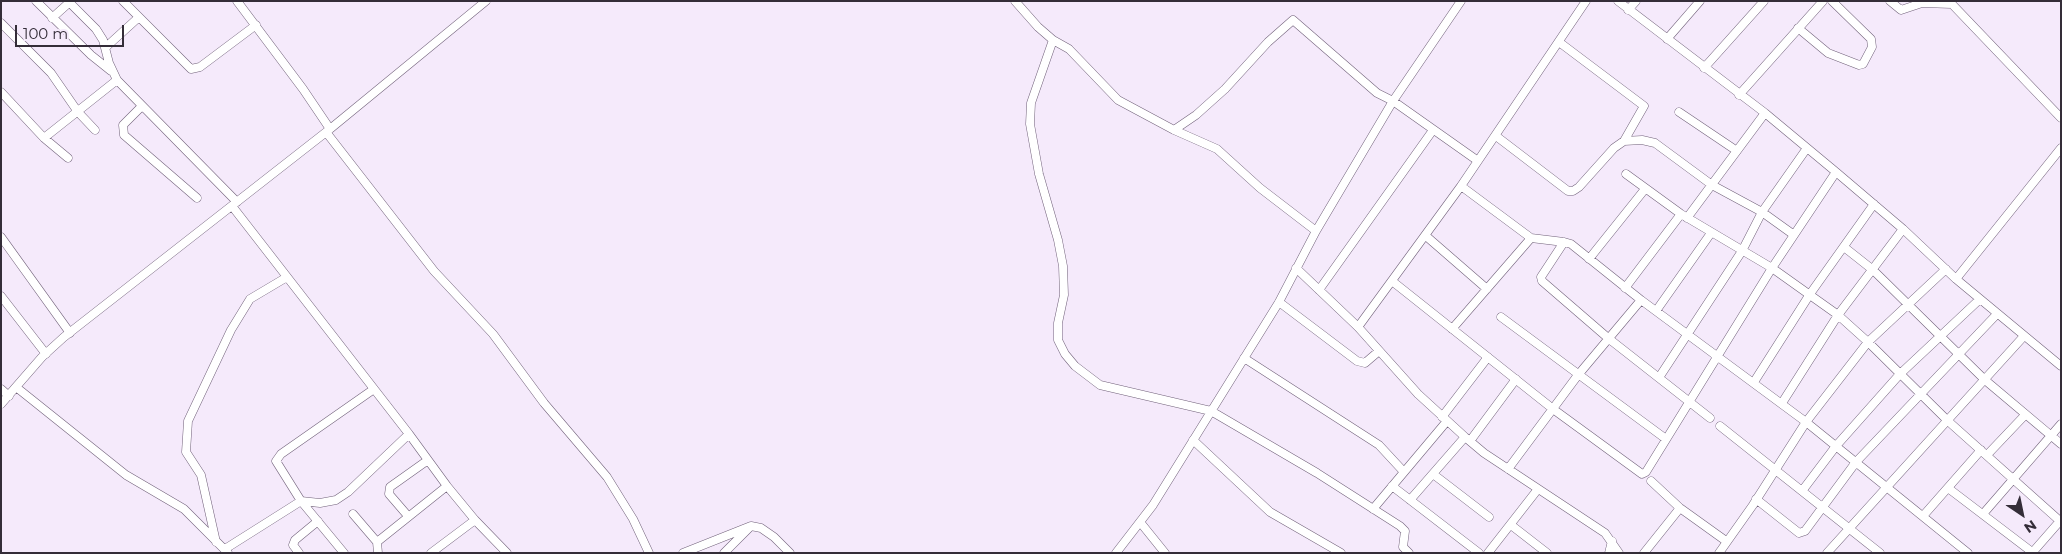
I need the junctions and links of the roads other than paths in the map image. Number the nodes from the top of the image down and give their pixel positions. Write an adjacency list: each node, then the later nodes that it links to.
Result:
1 (36, 1): 19 (street)
2 (123, 1): 18 (street)
3 (237, 1): 21 (street)
4 (486, 1): 39 (street)
5 (1014, 1): 24 (street)
6 (1461, 1): 32 (street)
7 (1586, 1): 25 (street)
8 (1618, 1): 17 (street)
9 (1636, 1): 17 (street)
10 (1700, 1): 23 (street)
11 (1764, 1): 27 (street)
12 (1823, 1): 22 (street)
13 (1832, 1): 22 (street)
14 (1890, 1): 16 (street)
15 (69, 2): 19 (street); 26 (street)
16 (1950, 3): 37 (street)
17 (1628, 10): 23 (street)
18 (139, 17): 21 (street); 26 (street)
19 (52, 18): 28 (street)
20 (1, 23): 34 (street)
21 (256, 25): 39 (street)
22 (1798, 28): 31 (street)
23 (1667, 39): 27 (street)
24 (1053, 40): 40 (street); 121 (street)
25 (1558, 42): 42 (street); 44 (street)
26 (106, 47): 28 (street)
27 (1704, 68): 31 (street)
28 (112, 72): 29 (street)
29 (117, 80): 33 (street); 34 (street)
30 (1, 92): 43 (street)
31 (1739, 95): 36 (street)
32 (1393, 101): 40 (street); 41 (street); 61 (street)
33 (142, 106): 55 (street); 56 (street)
34 (78, 112): 38 (street); 43 (street)
35 (1679, 112): 47 (street)
36 (1765, 114): 45 (street); 47 (street)
37 (2061, 118)
38 (95, 130)
39 (328, 130): 56 (street); 181 (street)
40 (1174, 130): 61 (street)
41 (1433, 130): 49 (street); 80 (street)
42 (1496, 136): 44 (street); 49 (street)
43 (44, 138): 48 (street)
44 (1624, 141): 52 (street)
45 (1807, 148): 50 (street); 58 (street)
46 (2061, 148): 76 (street)
47 (1737, 151): 52 (street)
48 (68, 158)
49 (1478, 161): 53 (street)
50 (1836, 172): 57 (street); 63 (street)
51 (1626, 174): 54 (street)
52 (1712, 185): 58 (street); 59 (street)
53 (1461, 186): 65 (street); 66 (street)
54 (1644, 189): 59 (street); 70 (street)
55 (197, 198)
56 (234, 204): 75 (street); 93 (street)
57 (1874, 204): 60 (street); 68 (street)
58 (1762, 212): 63 (street); 69 (street)
59 (1684, 216): 62 (street); 79 (street)
60 (1903, 229): 73 (street); 74 (street)
61 (1316, 231): 71 (street)
62 (1710, 233): 69 (street); 87 (street)
63 (1794, 235): 72 (street)
64 (1, 236): 93 (street)
65 (1426, 236): 77 (street); 78 (street)
66 (1531, 238): 67 (street); 78 (street)
67 (1564, 242): 70 (street); 97 (street)
68 (1844, 246): 74 (street); 81 (street)
69 (1742, 251): 72 (street); 94 (street)
70 (1589, 259): 79 (street)
71 (1296, 268): 80 (street); 85 (street)
72 (1772, 268): 81 (street); 102 (street)
73 (1946, 269): 76 (street); 86 (street)
74 (1873, 270): 86 (street); 89 (street)
75 (287, 278): 114 (street); 171 (street)
76 (1956, 279): 83 (street)
77 (1392, 281): 91 (street); 92 (street)
78 (1487, 288): 92 (street)
79 (1625, 288): 84 (street)
80 (1319, 290): 91 (street)
81 (1810, 294): 89 (street); 111 (street)
82 (1, 296): 100 (street)
83 (1980, 299): 88 (street); 95 (street)
84 (1641, 300): 87 (street); 97 (street)
85 (1279, 302): 99 (street); 104 (street)
86 (1908, 304): 95 (street); 98 (street)
87 (1656, 311): 94 (street)
88 (1997, 314): 96 (street); 101 (street)
89 (1838, 315): 98 (street); 119 (street)
90 (1501, 317): 107 (street)
91 (1358, 328): 99 (street)
92 (1452, 329): 103 (street)
93 (70, 333): 100 (street)
94 (1688, 336): 102 (street); 108 (street)
95 (1940, 336): 101 (street); 106 (street)
96 (2024, 336): 105 (street); 110 (street)
97 (1608, 338): 107 (street); 108 (street)
98 (1868, 342): 106 (street); 126 (street)
99 (1379, 351): 124 (street)
100 (46, 354): 112 (street)
101 (1958, 354): 110 (street); 115 (street)
102 (1718, 356): 111 (street); 117 (street)
103 (1488, 357): 109 (street); 124 (street)
104 (1244, 358): 121 (street); 141 (street)
105 (2061, 366)
106 (1900, 374): 115 (street); 135 (street)
107 (1578, 375): 120 (street); 132 (street)
108 (1660, 376): 117 (street)
109 (1516, 379): 120 (street); 131 (street)
110 (1985, 380): 122 (street); 125 (street)
111 (1754, 382): 119 (street)
112 (16, 387): 116 (street); 171 (street)
113 (1, 388): 116 (street)
114 (374, 389): 129 (street); 153 (street)
115 (1920, 394): 125 (street); 138 (street)
116 (8, 396): 118 (street)
117 (1690, 401): 123 (street); 132 (street)
118 (1, 404)
119 (1782, 404): 126 (street)
120 (1553, 409): 132 (street); 139 (street)
121 (1211, 411): 133 (street); 156 (street)
122 (2025, 415): 130 (street); 136 (street)
123 (1710, 418)
124 (1444, 419): 131 (street); 141 (street)
125 (1948, 421): 136 (street); 147 (street)
126 (1806, 422): 135 (street); 140 (street)
127 (2061, 424): 130 (street)
128 (1720, 426): 140 (street)
129 (409, 434): 137 (street); 153 (street)
130 (2051, 436): 134 (street); 143 (street)
131 (1467, 439): 139 (street); 142 (street)
132 (1666, 439)
133 (1193, 440): 165 (street); 187 (street)
134 (2061, 444)
135 (1836, 446): 138 (street); 150 (street)
136 (1984, 453): 143 (street); 148 (street)
137 (428, 460): 145 (street); 159 (street)
138 (1856, 462): 147 (street); 155 (street)
139 (1508, 469): 149 (street)
140 (1775, 470): 150 (street); 151 (street)
141 (1404, 472): 146 (street)
142 (1433, 474): 152 (street); 161 (street)
143 (2013, 479): 158 (street); 164 (street)
144 (1650, 481): 154 (street)
145 (447, 486): 159 (street); 162 (street)
146 (1392, 486): 152 (street); 156 (street)
147 (1888, 487): 160 (street); 168 (street)
148 (1948, 488): 158 (street); 160 (street)
149 (1538, 489): 166 (street); 169 (street)
150 (1802, 491): 155 (street)
151 (1756, 499): 155 (street); 170 (street)
152 (1410, 500): 189 (street)
153 (301, 501): 163 (street); 173 (street)
154 (1680, 508): 170 (street); 194 (street)
155 (1823, 508): 168 (street)
156 (1373, 509): 188 (street)
157 (353, 514): 172 (street)
158 (1982, 514): 176 (street)
159 (408, 516): 172 (street)
160 (1923, 516): 197 (street)
161 (1489, 517)
162 (475, 520): 175 (street); 180 (street)
163 (318, 521): 177 (street); 178 (street)
164 (2060, 521): 176 (street)
165 (1140, 522): 185 (street); 186 (street)
166 (1511, 525): 190 (street); 191 (street)
167 (752, 526): 182 (street); 183 (street); 184 (street)
168 (1850, 529): 174 (street); 196 (street)
169 (1612, 541): 192 (street); 193 (street)
170 (1726, 541): 195 (street)
171 (216, 542): 173 (street)
172 (377, 542): 179 (street)
173 (226, 551)
174 (1876, 551)
175 (503, 552)
176 (2032, 552)
177 (298, 553)
178 (344, 553)
179 (378, 553)
180 (431, 553)
181 (649, 553)
182 (683, 553)
183 (724, 553)
184 (790, 553)
185 (1116, 553)
186 (1165, 553)
187 (1340, 553)
188 (1409, 553)
189 (1479, 553)
190 (1488, 553)
191 (1547, 553)
192 (1609, 553)
193 (1619, 553)
194 (1644, 553)
195 (1719, 553)
196 (1827, 553)
197 (1968, 553)

